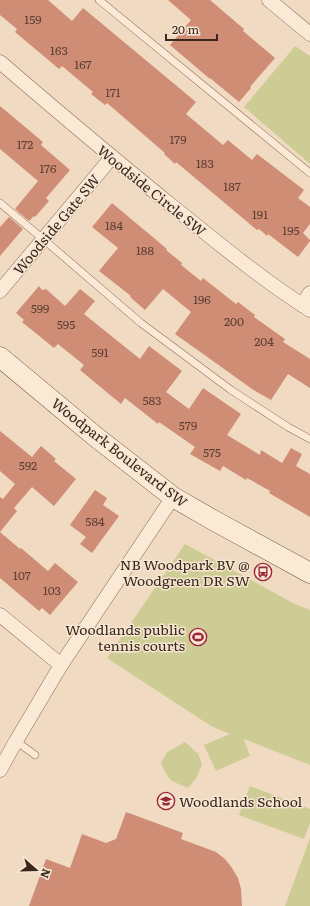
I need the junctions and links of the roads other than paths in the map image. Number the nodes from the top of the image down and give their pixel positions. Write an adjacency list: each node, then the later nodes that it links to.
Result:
1 (99, 0): 6 (lane)
2 (269, 0): 3 (street)
3 (310, 34)
4 (0, 62): 5 (street, Woodside Circle SW)
5 (112, 157): 8 (street, Woodside Gate SW); 11 (street, Woodside Circle SW)
6 (310, 173)
7 (0, 204): 8 (lane)
8 (43, 239): 9 (street, Woodside Gate SW); 13 (lane)
9 (0, 291)
10 (310, 293): 11 (street)
11 (306, 308)
12 (0, 357): 14 (street, Woodpark Boulevard SW)
13 (310, 439)
14 (173, 497): 15 (street, Woodpark Boulevard SW); 17 (street)
15 (310, 573)
16 (0, 615): 17 (street)
17 (61, 665): 18 (street)
18 (16, 741): 19 (lane); 20 (street)
19 (35, 755)
20 (0, 770)

